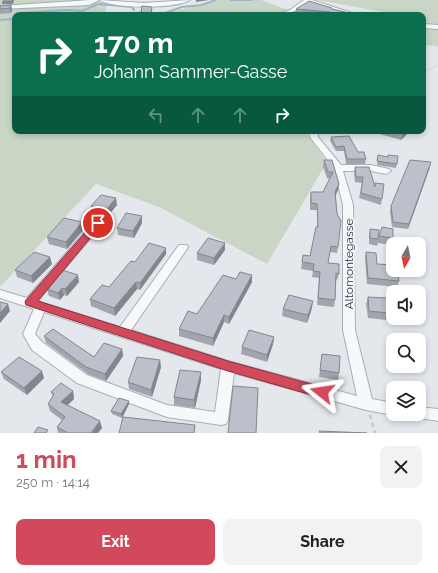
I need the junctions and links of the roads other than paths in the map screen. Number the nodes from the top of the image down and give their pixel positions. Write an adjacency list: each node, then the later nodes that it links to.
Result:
1 (96, 0): 5 (street)
2 (102, 0): 3 (street)
3 (187, 0)
4 (308, 0): 6 (street); 7 (street)
5 (1, 8)
6 (288, 12)
7 (344, 12)
8 (426, 26): 9 (street)
9 (438, 27)
10 (314, 134): 11 (street, Altomontegasse)
11 (338, 168): 12 (street); 19 (street, Altomontegasse)
12 (386, 171)
13 (98, 223): 16 (street)
14 (183, 247): 17 (street)
15 (0, 294): 16 (street)
16 (36, 304): 17 (street); 18 (street)
17 (122, 333): 18 (street)
18 (228, 366): 19 (street)
19 (366, 404): 20 (street)
20 (386, 408)
21 (426, 414): 22 (street)
22 (438, 415)

